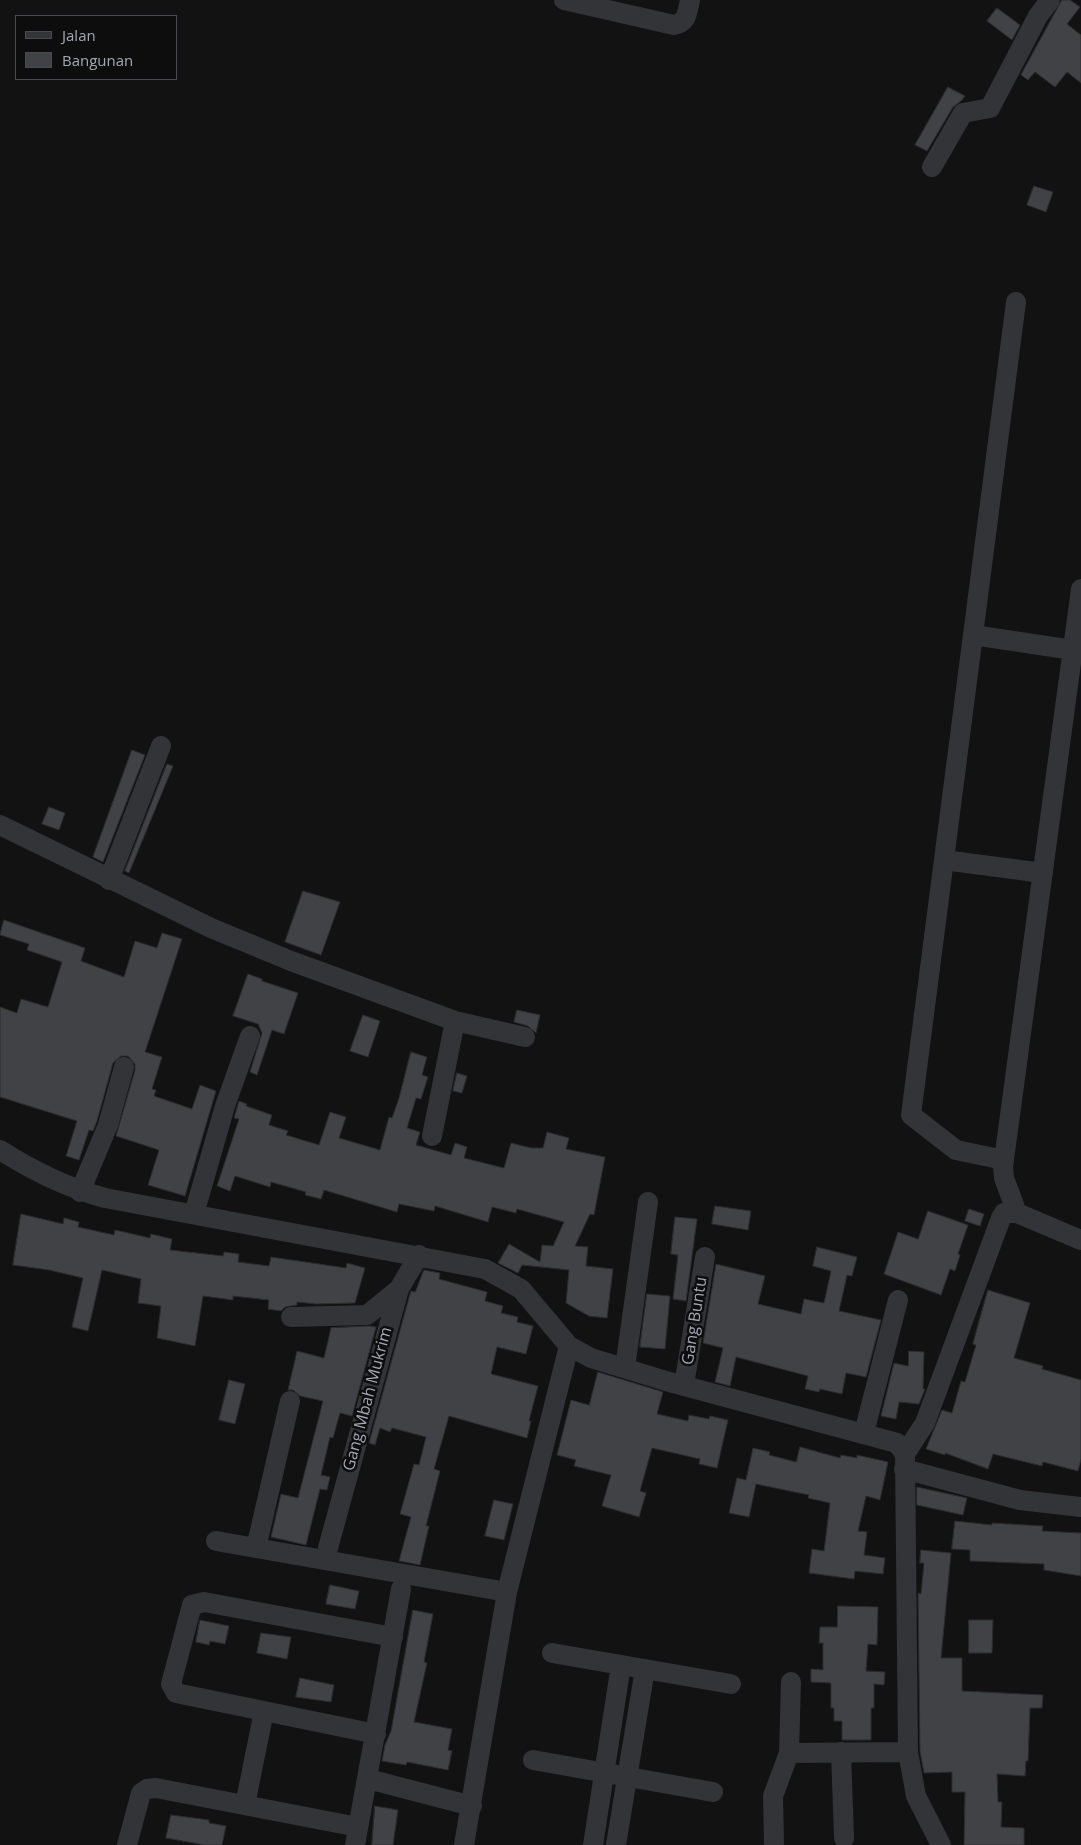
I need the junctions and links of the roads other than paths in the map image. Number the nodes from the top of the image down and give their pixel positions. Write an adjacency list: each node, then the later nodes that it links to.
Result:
1 (564, 0): 2 (street)
2 (690, 0)
3 (1050, 0): 4 (street)
4 (932, 167)
5 (1016, 302): 7 (street)
6 (1081, 589): 8 (street)
7 (973, 635): 8 (street); 11 (street)
8 (1073, 650): 12 (street)
9 (161, 746): 13 (street)
10 (0, 825): 13 (street)
11 (944, 860): 12 (street); 20 (street)
12 (1043, 873): 20 (street)
13 (109, 880): 14 (street)
14 (455, 1021): 16 (street); 18 (street)
15 (250, 1036): 24 (street)
16 (525, 1037)
17 (124, 1067): 21 (street)
18 (432, 1136)
19 (0, 1150): 21 (street)
20 (1004, 1160): 23 (street)
21 (80, 1192): 24 (street)
22 (648, 1202): 32 (street)
23 (1017, 1213): 25 (street); 36 (street)
24 (194, 1214): 26 (street)
25 (1081, 1240)
26 (419, 1255): 28 (street, Gang Mbah Mukrim); 31 (street)
27 (705, 1257): 33 (street, Gang Buntu)
28 (399, 1289): 30 (street); 40 (street, Gang Mbah Mukrim)
29 (898, 1300): 35 (street)
30 (291, 1317)
31 (579, 1352): 32 (street); 42 (street)
32 (625, 1368): 33 (street)
33 (684, 1386): 35 (street)
34 (290, 1401): 39 (street)
35 (864, 1433): 36 (street)
36 (905, 1462): 37 (street); 52 (street)
37 (1081, 1507)
38 (216, 1541): 39 (street)
39 (256, 1548): 42 (street)
40 (328, 1548)
41 (401, 1589): 43 (street)
42 (508, 1592): 60 (street)
43 (393, 1637): 49 (street); 50 (street)
44 (552, 1653): 45 (street)
45 (621, 1665): 46 (street); 55 (street)
46 (644, 1669): 48 (street); 56 (street)
47 (791, 1682): 53 (street)
48 (731, 1684)
49 (264, 1711): 50 (street); 59 (street)
50 (376, 1734): 57 (street)
51 (841, 1752): 52 (street); 53 (street); 62 (street)
52 (908, 1752): 68 (street)
53 (789, 1753): 63 (street)
54 (534, 1760): 55 (street)
55 (604, 1772): 56 (street); 66 (street)
56 (627, 1777): 58 (street); 67 (street)
57 (368, 1779): 60 (street); 61 (street)
58 (713, 1792)
59 (245, 1805): 61 (street); 64 (street)
60 (472, 1806): 65 (street)
61 (356, 1836)
62 (844, 1838)
63 (774, 1842)
64 (127, 1845)
65 (464, 1845)
66 (593, 1845)
67 (616, 1845)
68 (942, 1845)

